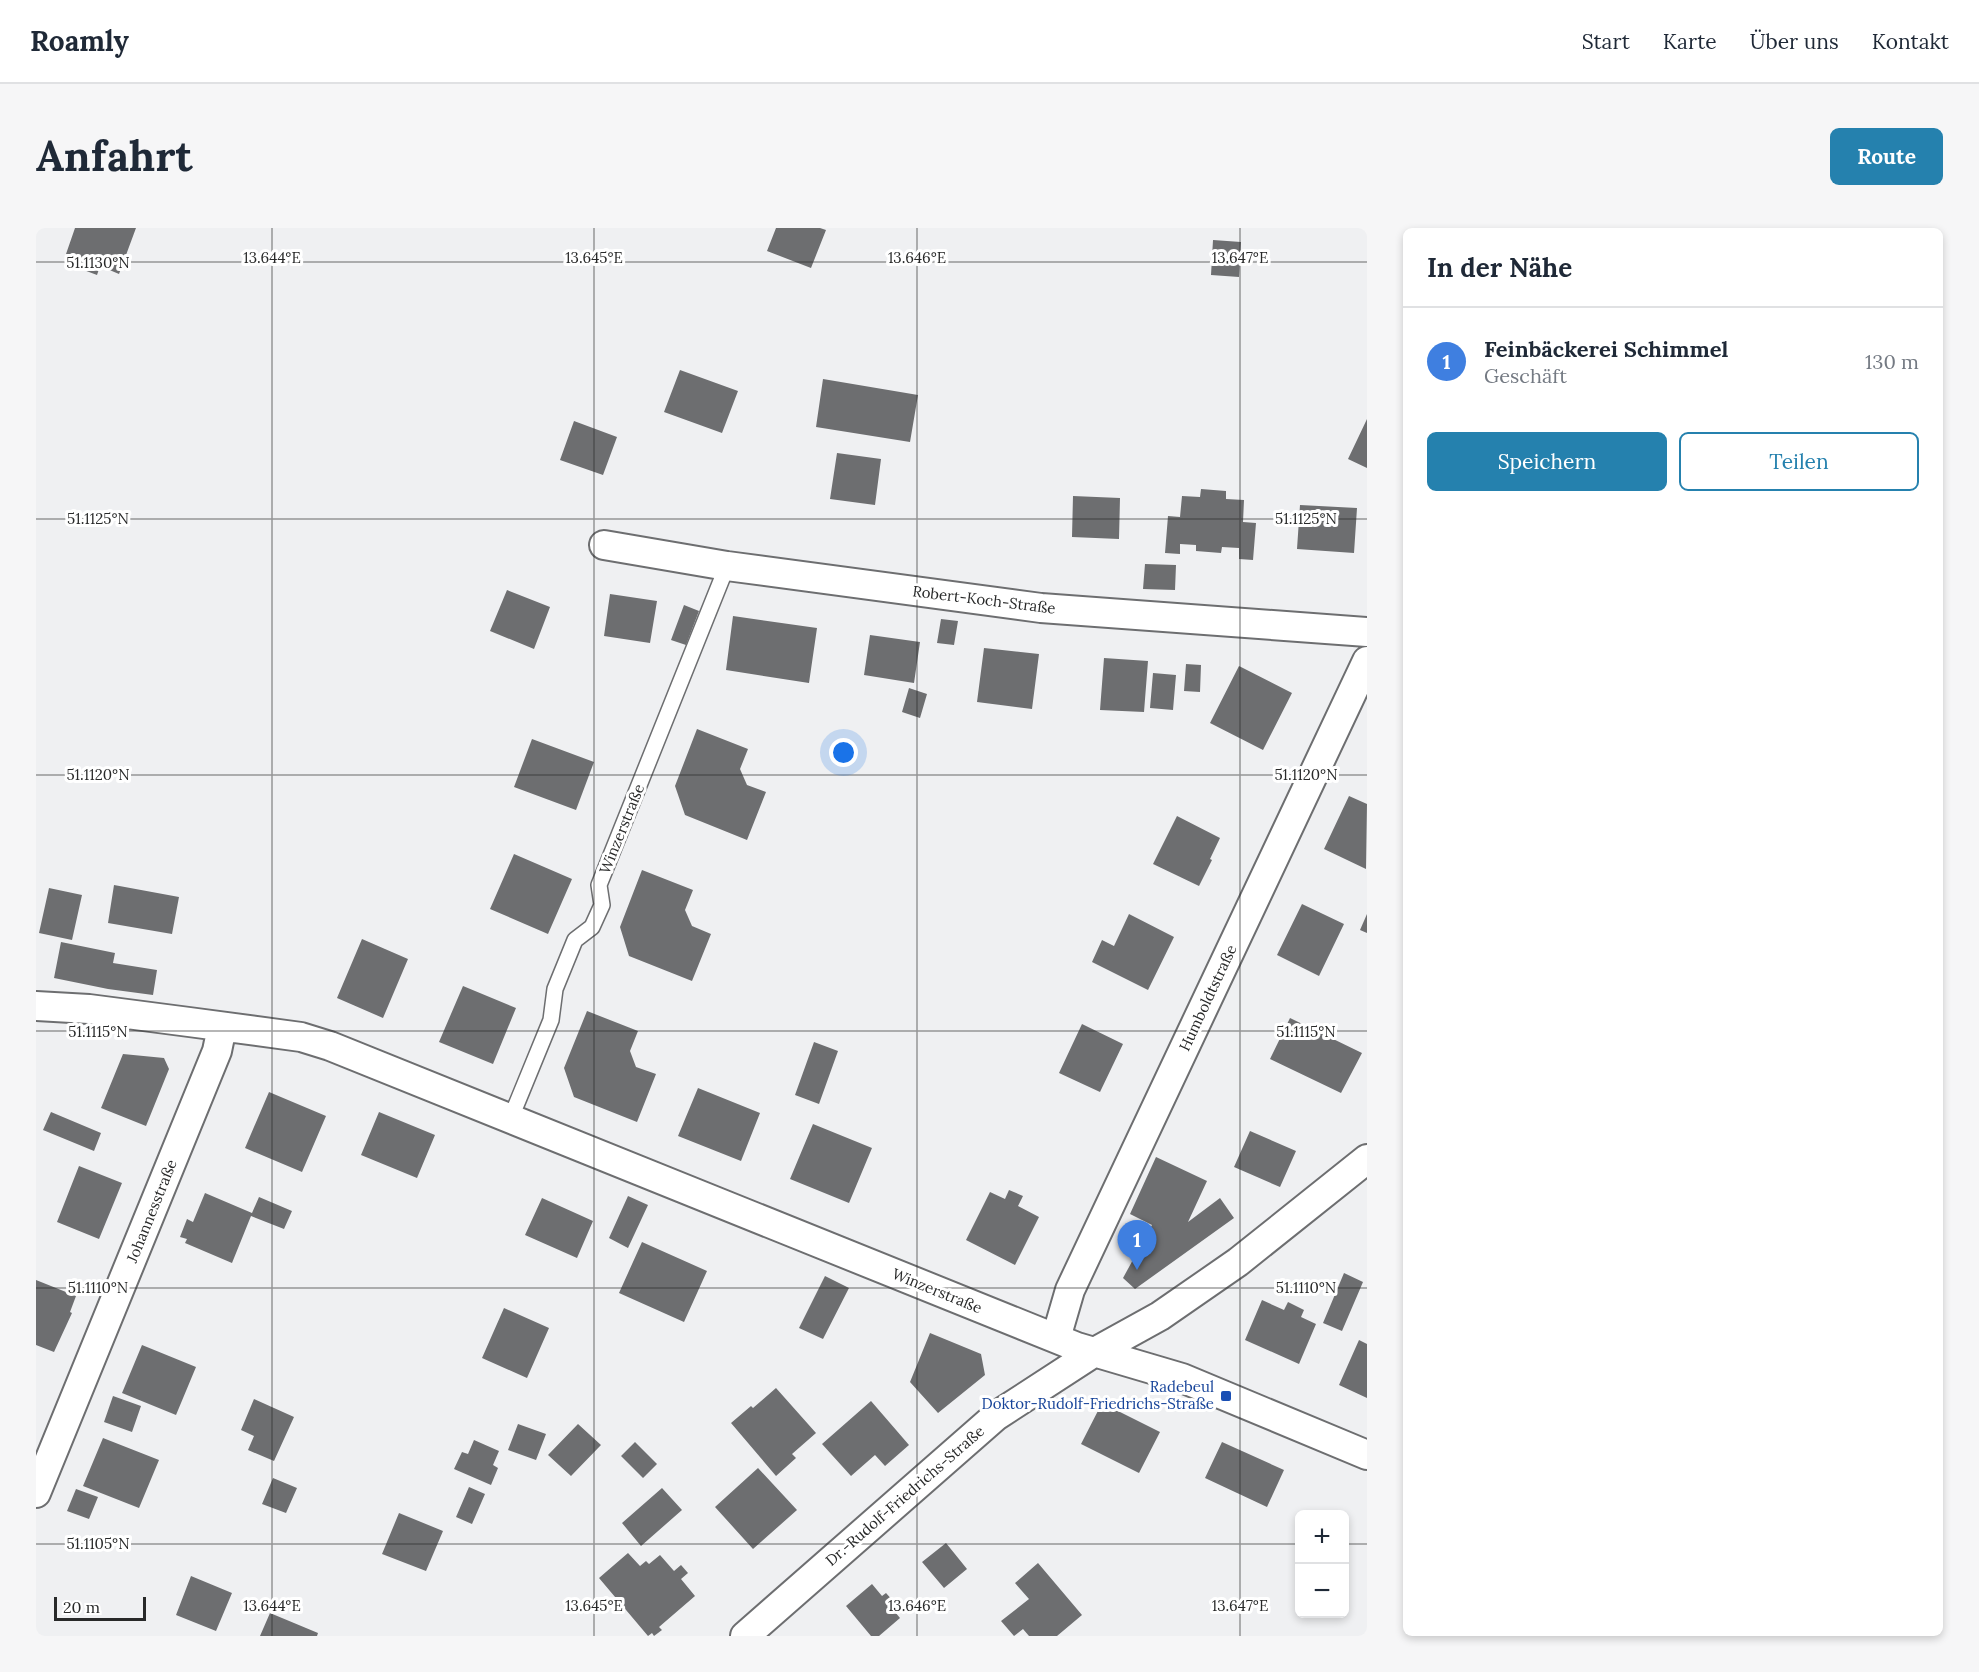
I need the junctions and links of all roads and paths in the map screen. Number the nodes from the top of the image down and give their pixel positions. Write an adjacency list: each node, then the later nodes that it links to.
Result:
1 (604, 545): 2 (street, Robert-Koch-Straße)
2 (727, 566): 3 (street, Robert-Koch-Straße); 7 (lane, Winzerstraße)
3 (1367, 632)
4 (1367, 661): 9 (street, Humboldtstraße)
5 (36, 1006): 6 (street, Winzerstraße)
6 (222, 1027): 7 (street, Winzerstraße); 12 (street, Johannesstraße)
7 (510, 1120): 9 (street, Winzerstraße)
8 (1367, 1159): 10 (street, Dr.-Rudolf-Friedrichs-Straße)
9 (1056, 1338): 10 (street, Winzerstraße)
10 (1093, 1353): 11 (street, Winzerstraße); 13 (street, Dr.-Rudolf-Friedrichs-Straße)
11 (1367, 1455)
12 (36, 1493)
13 (745, 1636)

